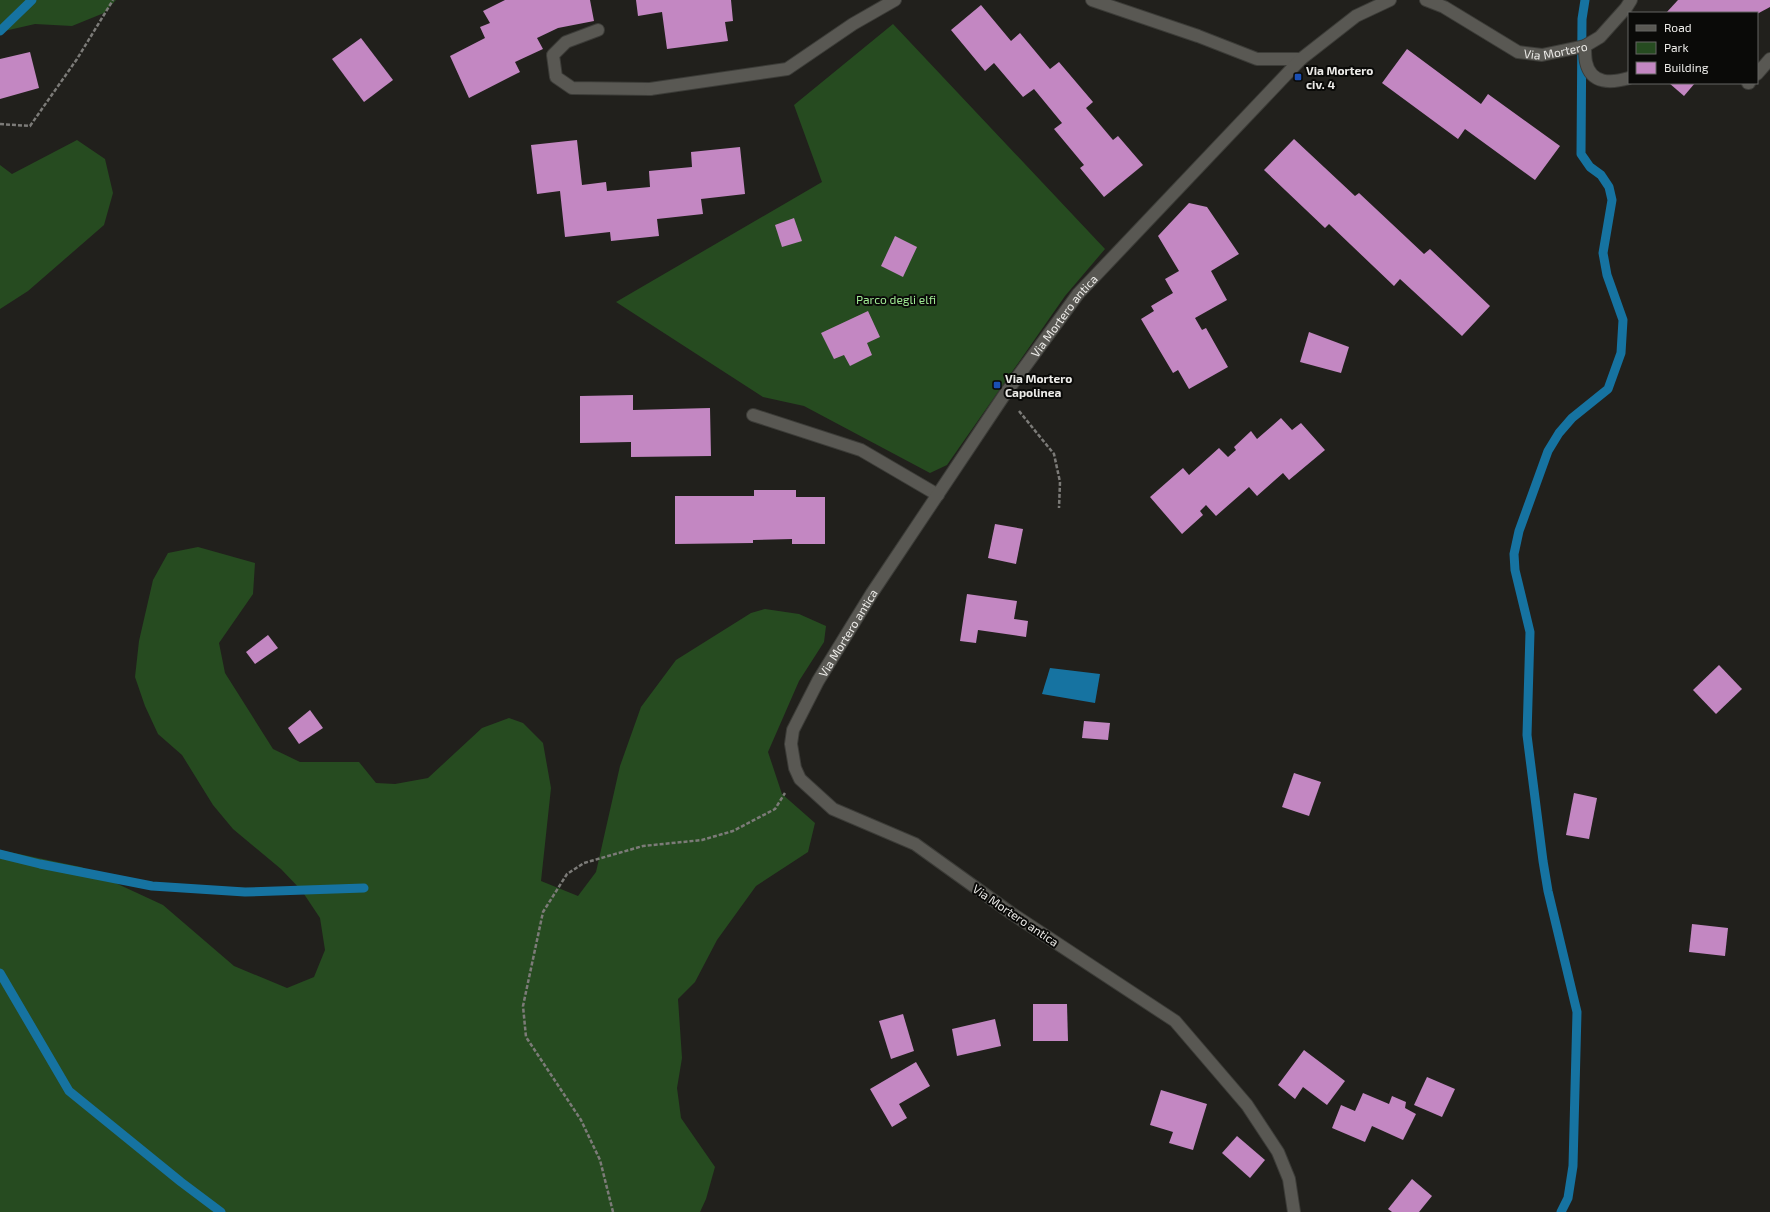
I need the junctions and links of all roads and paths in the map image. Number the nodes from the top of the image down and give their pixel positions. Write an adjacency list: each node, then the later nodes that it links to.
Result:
1 (113, 0): 13 (path)
2 (895, 0): 7 (street)
3 (1092, 0): 9 (street)
4 (1390, 0): 9 (street, Via Mortero antica)
5 (1426, 0): 8 (street, Via Mortero)
6 (1631, 0): 8 (street, Via Mortero)
7 (598, 30)
8 (1585, 46): 12 (street)
9 (1301, 59): 14 (street, Via Mortero antica)
10 (1770, 59): 11 (street)
11 (1758, 73)
12 (1628, 78)
13 (0, 124)
14 (1005, 394): 16 (street, Via Mortero antica); 17 (path)
15 (753, 415): 16 (street)
16 (938, 495): 18 (street, Via Mortero antica)
17 (1059, 508)
18 (795, 768): 19 (path); 20 (street, Via Mortero antica)
19 (613, 1212)
20 (1294, 1212)

